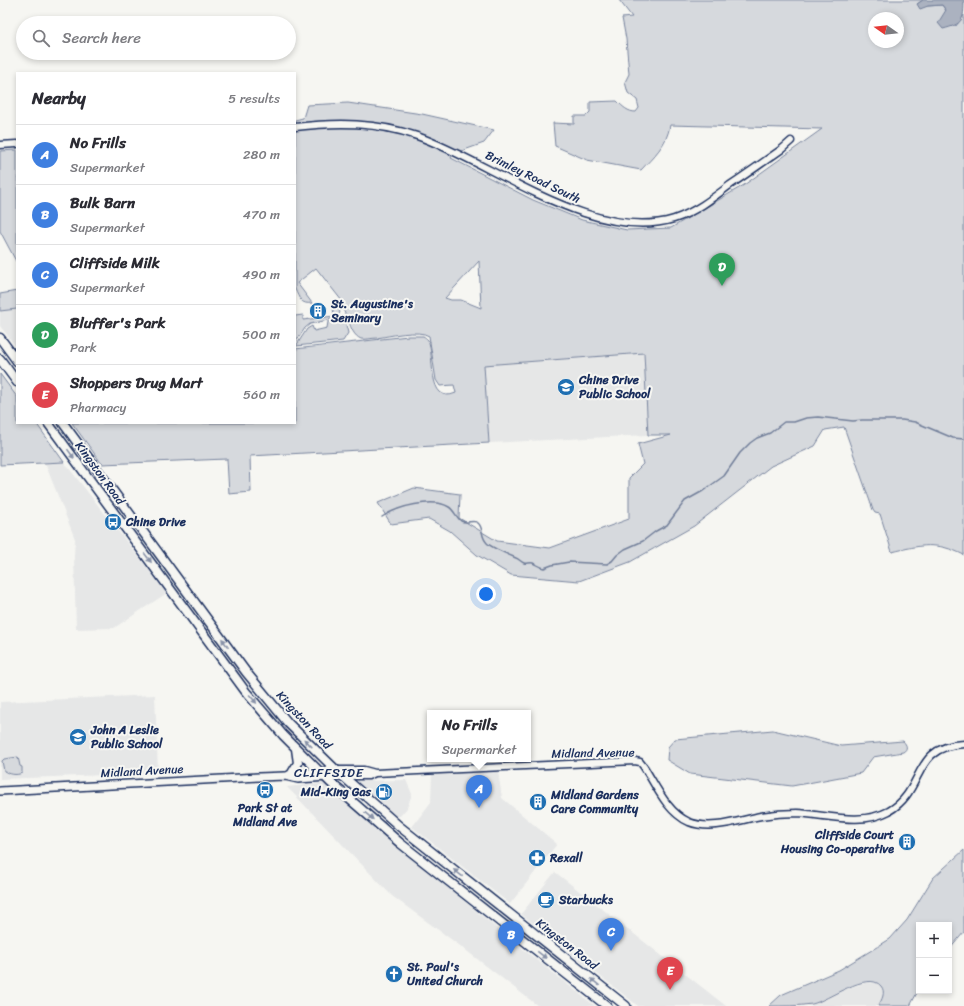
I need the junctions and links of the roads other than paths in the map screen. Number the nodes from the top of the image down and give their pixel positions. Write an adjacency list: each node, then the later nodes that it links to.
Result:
1 (296, 127): 2 (street, Brimley Road South)
2 (791, 141)
3 (16, 144): 4 (street)
4 (0, 145)
5 (0, 338): 7 (main road)
6 (0, 359): 8 (main road)
7 (16, 360)
8 (16, 381)
9 (49, 424): 12 (main road, Kingston Road, one-way to 12)
10 (64, 424): 13 (main road, Kingston Road, one-way to 10)
11 (964, 744): 14 (street, Midland Avenue)
12 (296, 748): 15 (main road, Kingston Road); 16 (main road)
13 (336, 770): 14 (street, Midland Avenue); 15 (main road, Midland Avenue); 17 (main road, Kingston Road)
14 (375, 773): 17 (street, Midland Avenue)
15 (321, 774): 16 (main road, Midland Avenue); 17 (main road, Midland Avenue); 19 (main road, Kingston Road, one-way to 19)
16 (288, 775): 18 (main road, Midland Avenue)
17 (343, 776): 20 (main road, Kingston Road, one-way to 17)
18 (0, 790)
19 (607, 1006)
20 (626, 1006)

